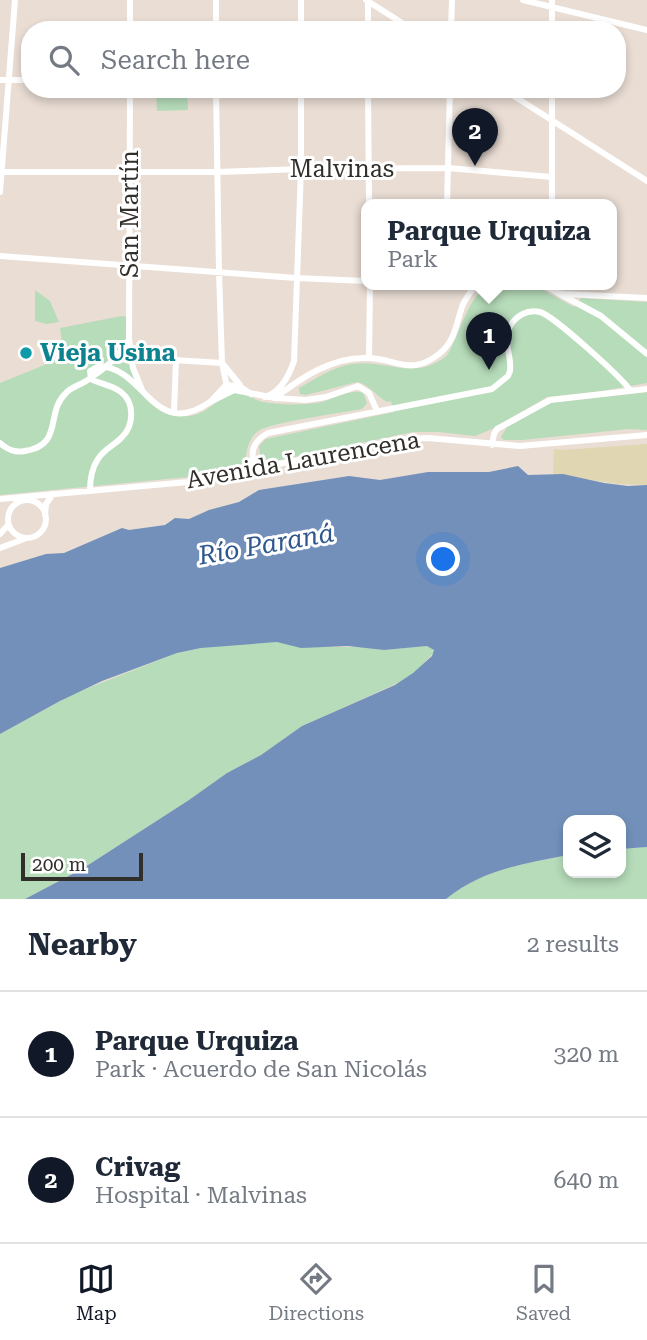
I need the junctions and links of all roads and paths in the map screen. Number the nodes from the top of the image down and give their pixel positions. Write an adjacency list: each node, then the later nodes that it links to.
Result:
1 (15, 0): 19 (street)
2 (130, 0): 9 (street)
3 (216, 0): 10 (street)
4 (301, 0): 11 (street)
5 (367, 0): 12 (street); 13 (street)
6 (452, 0): 14 (street)
7 (523, 0): 8 (street)
8 (551, 4): 15 (street)
9 (130, 21)
10 (216, 21)
11 (300, 21)
12 (368, 21)
13 (397, 21)
14 (451, 21)
15 (614, 21)
16 (626, 24): 17 (street)
17 (647, 30)
18 (0, 80): 19 (street)
19 (9, 80): 20 (street); 32 (street)
20 (21, 80)
21 (130, 98): 33 (street, San Martín)
22 (216, 98): 34 (street)
23 (301, 98): 30 (street)
24 (368, 98): 31 (street)
25 (450, 98): 29 (street)
26 (516, 98): 28 (street)
27 (552, 98): 28 (street)
28 (552, 122): 35 (street); 36 (street)
29 (448, 167): 31 (street, Malvinas); 35 (street, Malvinas); 39 (street)
30 (301, 169): 31 (street, Malvinas); 34 (street, Malvinas); 44 (street)
31 (369, 170): 38 (street)
32 (1, 172): 33 (street, Malvinas); 37 (street)
33 (131, 172): 34 (street, Malvinas); 42 (street, San Martín)
34 (218, 172): 43 (street)
35 (552, 177): 40 (street)
36 (647, 181)
37 (0, 192)
38 (369, 199)
39 (447, 199)
40 (552, 199)
41 (0, 256): 42 (street)
42 (130, 266): 43 (street); 51 (street, San Martín)
43 (219, 272): 44 (street); 56 (street)
44 (296, 278): 45 (street); 58 (street)
45 (361, 281)
46 (370, 290): 54 (street)
47 (473, 290): 54 (street)
48 (556, 290): 52 (street)
49 (564, 290): 50 (street)
50 (647, 298)
51 (129, 339): 57 (street); 64 (street, San Martín)
52 (647, 354)
53 (142, 358): 55 (street)
54 (369, 358): 60 (street)
55 (176, 360): 56 (street); 71 (street)
56 (222, 363): 61 (street); 62 (street)
57 (106, 367): 59 (street); 64 (street)
58 (290, 373): 60 (street); 67 (street)
59 (90, 379): 73 (street); 76 (street)
60 (291, 386): 68 (street); 69 (street)
61 (227, 388): 62 (street); 66 (street); 71 (street)
62 (243, 388): 66 (street)
63 (647, 389): 65 (street)
64 (142, 390): 71 (street)
65 (630, 390): 70 (street); 74 (street)
66 (251, 394): 67 (street)
67 (265, 397): 68 (street)
68 (275, 398): 69 (street)
69 (292, 399): 70 (street)
70 (377, 411): 75 (street)
71 (174, 412)
72 (647, 435): 74 (street, Avenida Laurencena)
73 (0, 443)
74 (492, 445): 75 (street, Avenida Laurencena)
75 (255, 469): 76 (street, Avenida Laurencena)
76 (90, 491): 77 (street, Avenida Laurencena)
77 (53, 494): 78 (street, Avenida Laurencena); 79 (street)
78 (0, 499)
79 (45, 517): 80 (street); 82 (street)
80 (8, 526): 81 (street); 82 (street)
81 (0, 534)
82 (28, 538): 83 (street)
83 (0, 548)

